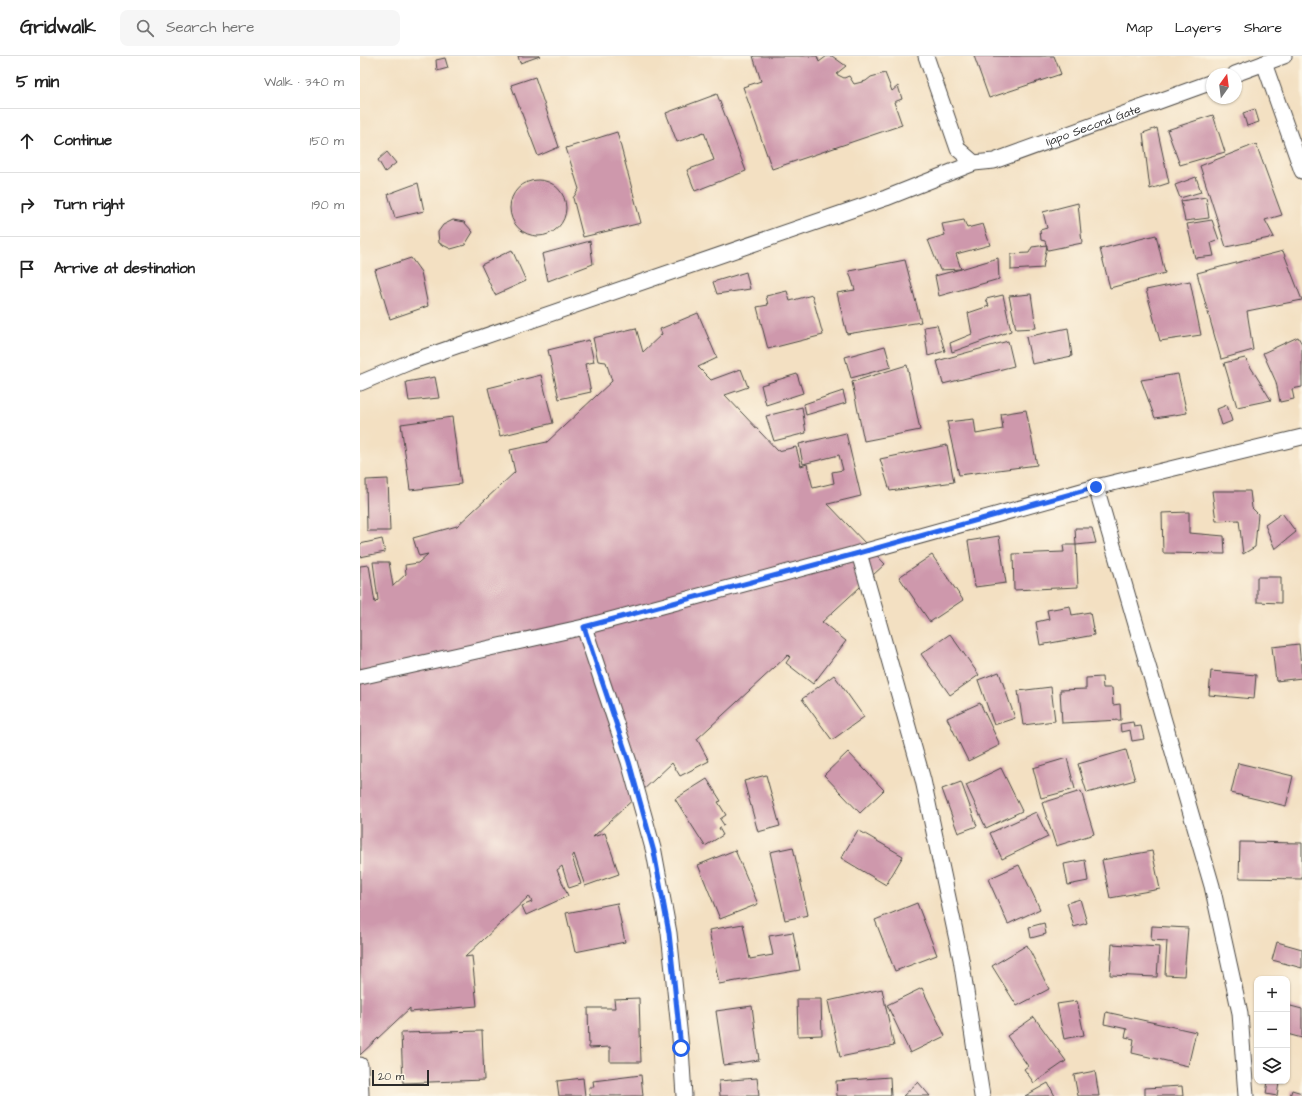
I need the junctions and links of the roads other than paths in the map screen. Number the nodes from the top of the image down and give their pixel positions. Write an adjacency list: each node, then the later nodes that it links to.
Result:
1 (926, 56): 6 (street)
2 (1284, 56): 3 (street)
3 (1264, 63): 4 (street); 7 (street)
4 (1242, 71)
5 (1206, 84): 6 (street, Ijapo Second Gate)
6 (974, 163): 8 (street, Ijapo Second Gate)
7 (1302, 171)
8 (360, 384)
9 (1302, 437): 10 (street)
10 (1096, 487): 11 (street); 18 (street)
11 (859, 553): 12 (street); 17 (street)
12 (584, 627): 13 (street); 16 (street)
13 (360, 678)
14 (360, 1065): 15 (street)
15 (361, 1096)
16 (684, 1096)
17 (982, 1096)
18 (1246, 1096)

